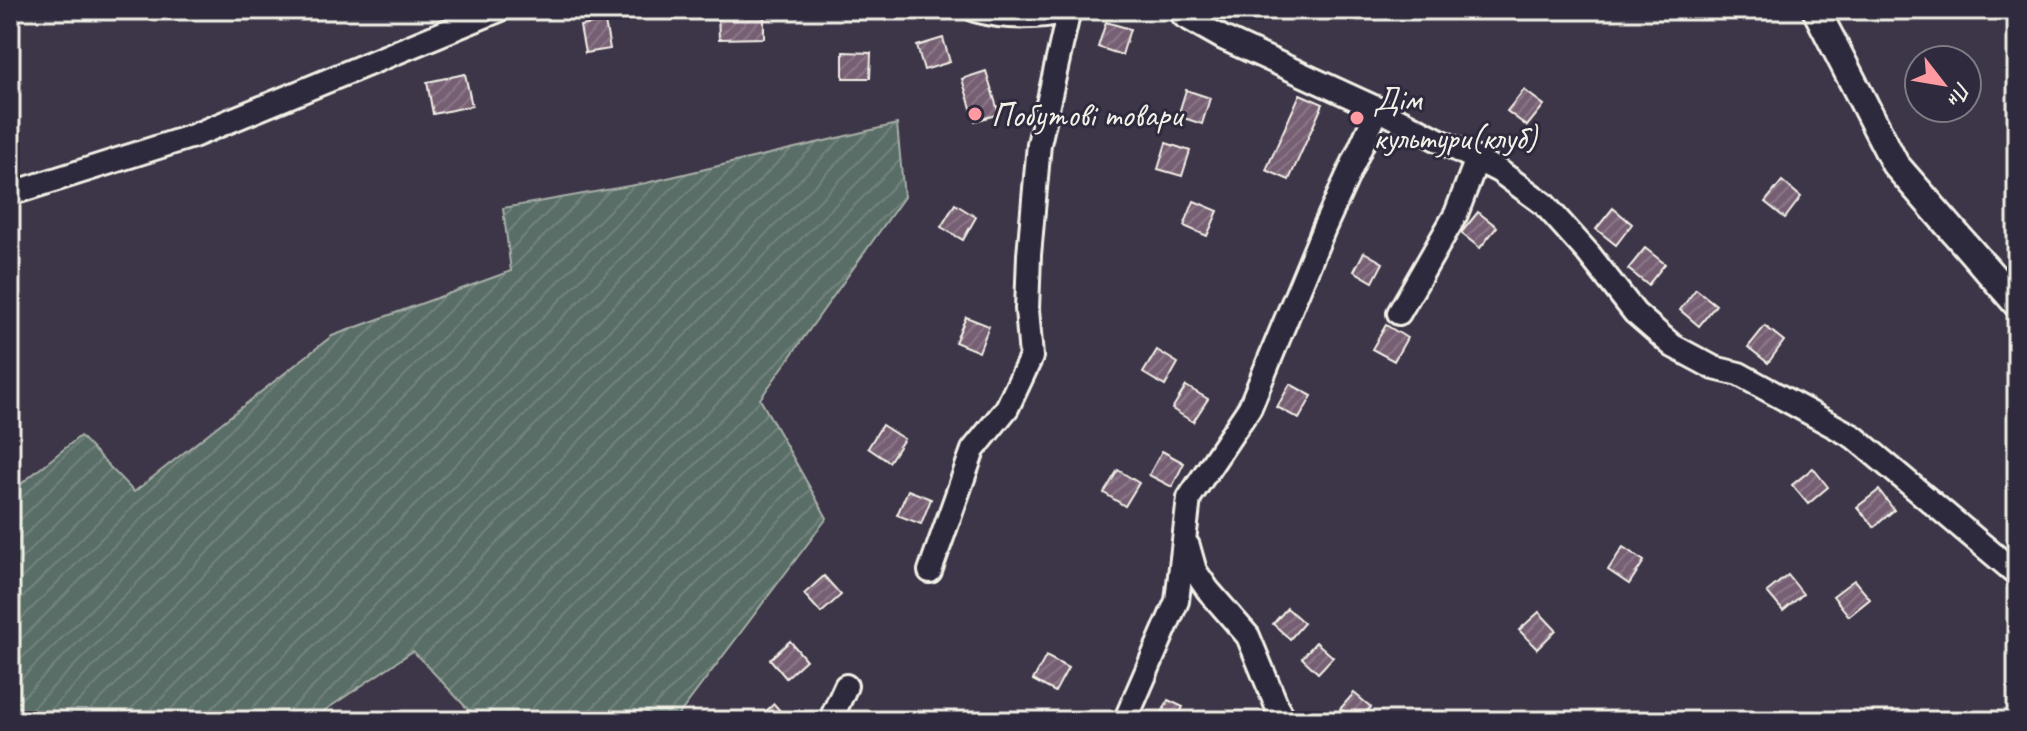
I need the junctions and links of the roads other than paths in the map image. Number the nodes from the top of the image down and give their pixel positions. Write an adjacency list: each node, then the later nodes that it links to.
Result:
1 (499, 10): 8 (street)
2 (975, 10): 3 (street)
3 (1070, 10): 12 (street)
4 (1180, 10): 6 (street)
5 (1816, 10): 9 (street)
6 (1378, 109): 7 (street); 11 (street)
7 (1477, 159): 10 (street); 13 (street)
8 (10, 194)
9 (2017, 304)
10 (1399, 313)
11 (1186, 540): 16 (street); 17 (street)
12 (930, 571)
13 (2017, 574)
14 (846, 686): 15 (street)
15 (830, 721)
16 (1125, 721)
17 (1285, 721)

